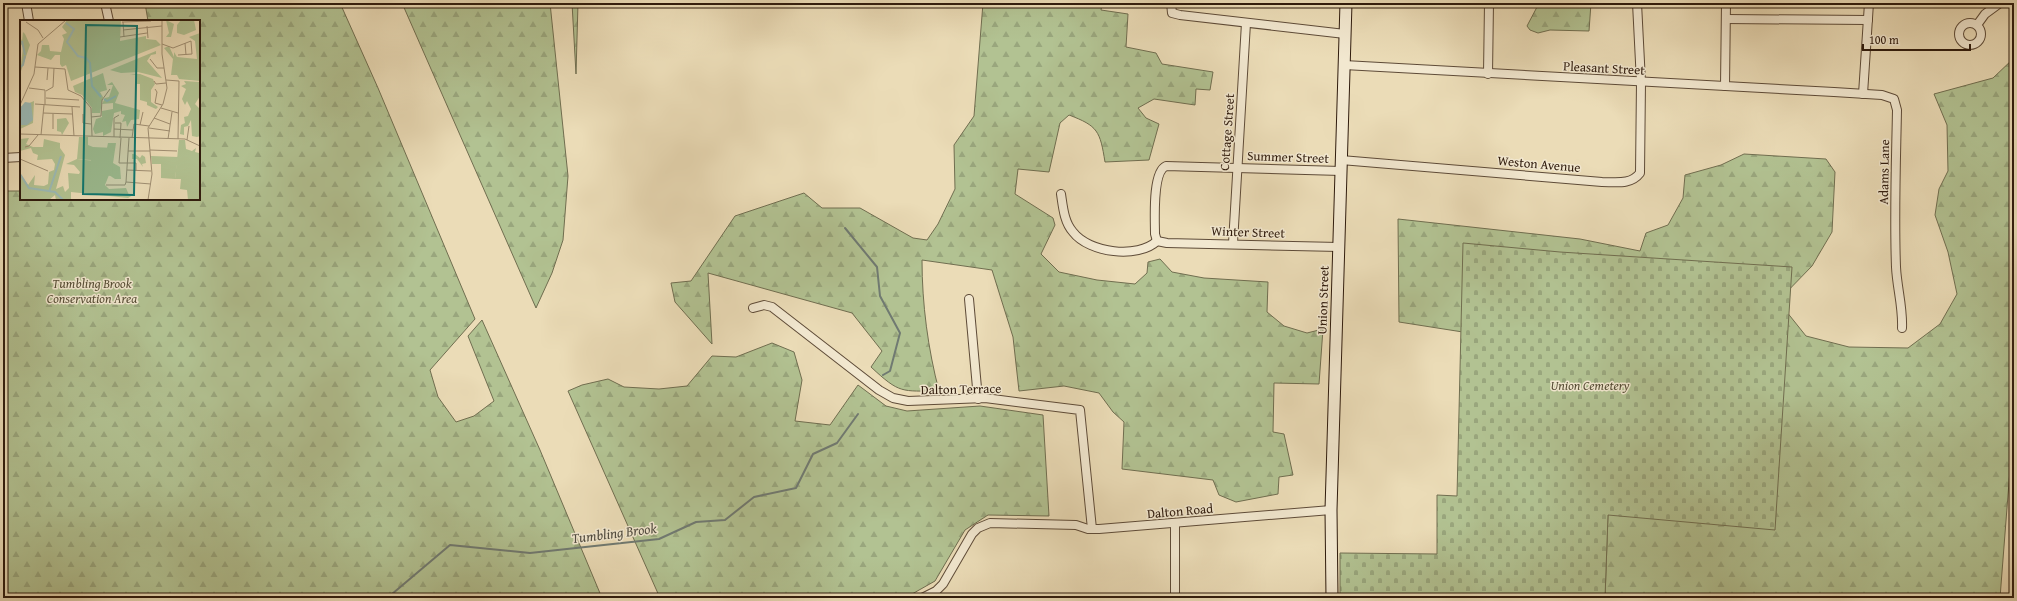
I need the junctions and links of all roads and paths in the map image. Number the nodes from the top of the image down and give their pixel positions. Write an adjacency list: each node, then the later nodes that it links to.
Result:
1 (26, 3): 11 (street)
2 (105, 3): 12 (street)
3 (1171, 3): 14 (street)
4 (1346, 3): 16 (main road, Union Street)
5 (1489, 3): 18 (street)
6 (1637, 3): 19 (street)
7 (1726, 3): 10 (street)
8 (1869, 3): 13 (street)
9 (2000, 3): 15 (street)
10 (1726, 19): 13 (street); 20 (street)
11 (29, 20)
12 (109, 20)
13 (1868, 20): 21 (street)
14 (1246, 23): 16 (street); 25 (street, Cottage Street)
15 (1977, 25)
16 (1345, 34): 17 (main road, Union Street)
17 (1344, 65): 18 (street, Pleasant Street); 24 (main road, Union Street)
18 (1488, 74): 19 (street, Pleasant Street)
19 (1641, 82): 20 (street, Pleasant Street); 24 (street, Weston Avenue)
20 (1724, 86): 21 (street, Pleasant Street)
21 (1863, 94): 33 (street, Adams Lane)
22 (20, 157): 23 (street)
23 (3, 158)
24 (1341, 160): 26 (main road, Union Street)
25 (1237, 168): 26 (street, Summer Street); 28 (street, Summer Street); 29 (street, Cottage Street)
26 (1341, 171): 30 (main road, Union Street)
27 (1061, 194): 28 (street)
28 (1157, 240): 29 (street, Winter Street)
29 (1233, 243): 30 (street, Winter Street)
30 (1339, 247): 35 (main road, Union Street)
31 (969, 299): 34 (street)
32 (753, 308): 34 (street, Dalton Terrace)
33 (1902, 328)
34 (978, 399): 37 (street, Dalton Terrace)
35 (1331, 510): 36 (street, Dalton Road); 40 (main road, Union Street)
36 (1175, 523): 37 (street, Dalton Road); 39 (street)
37 (1092, 529): 38 (street, Dalton Road)
38 (922, 598)
39 (1175, 598)
40 (1332, 598)

